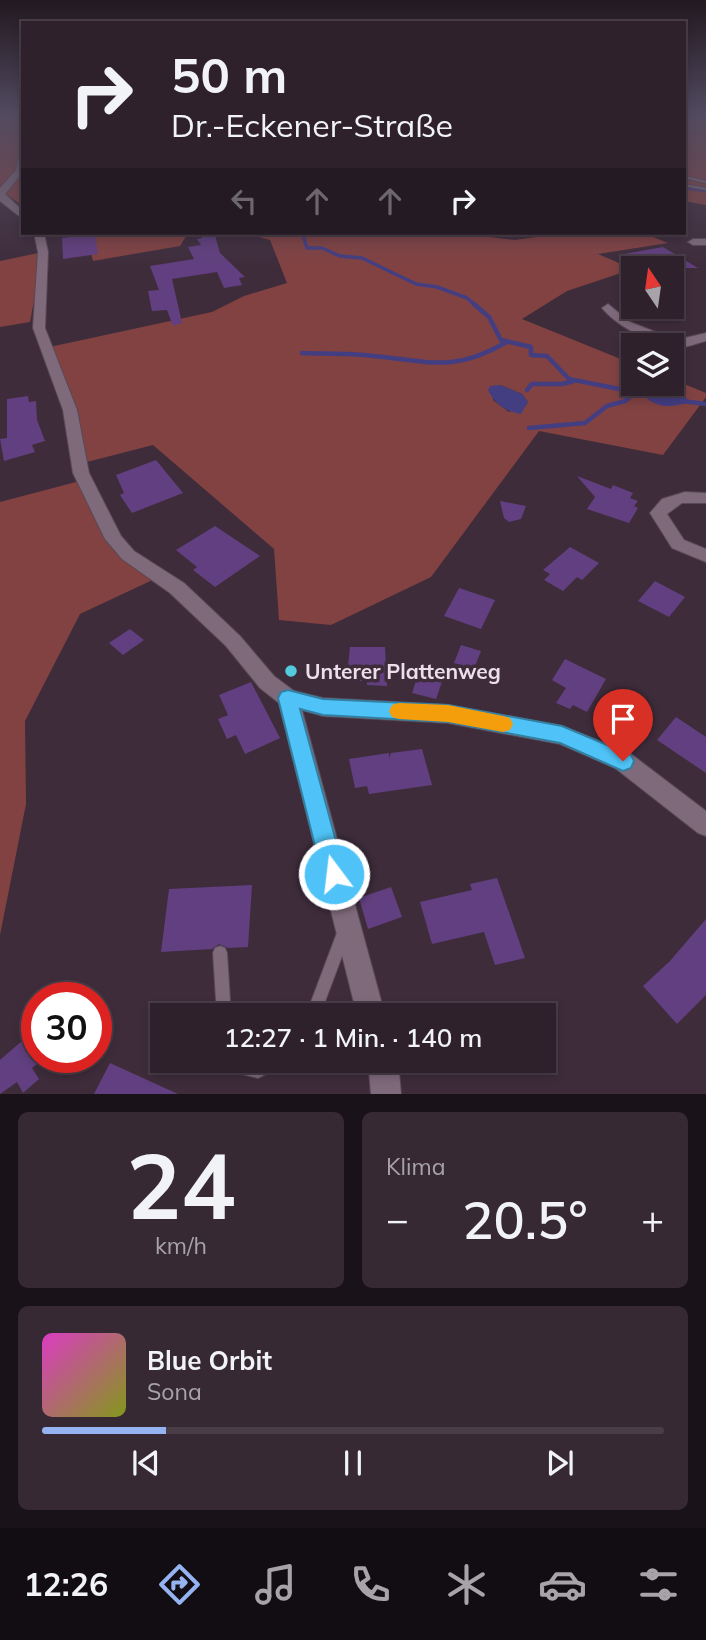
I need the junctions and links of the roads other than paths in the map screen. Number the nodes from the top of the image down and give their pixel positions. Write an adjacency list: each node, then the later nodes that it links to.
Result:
1 (21, 166): 6 (street)
2 (686, 177): 3 (lane)
3 (706, 182)
4 (686, 185): 5 (lane)
5 (706, 189)
6 (21, 214)
7 (39, 235): 14 (street)
8 (693, 242): 9 (street)
9 (706, 242)
10 (608, 308): 11 (street)
11 (706, 337)
12 (706, 498): 13 (street)
13 (706, 556)
14 (288, 698): 15 (street); 16 (street)
15 (706, 825)
16 (347, 924): 19 (lane); 20 (street)
17 (220, 953): 18 (lane)
18 (223, 1003)
19 (317, 1003)
20 (368, 1003)
21 (384, 1073): 22 (street)
22 (386, 1094)

